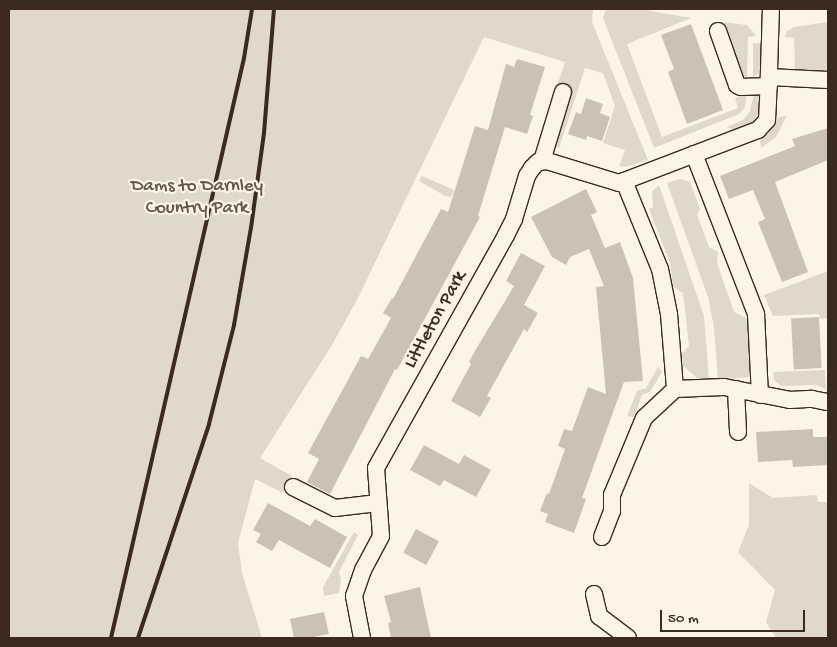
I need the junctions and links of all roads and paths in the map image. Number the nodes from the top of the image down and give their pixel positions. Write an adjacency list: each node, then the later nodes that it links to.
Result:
1 (771, 9): 4 (street)
2 (718, 31): 4 (street)
3 (828, 80): 4 (street)
4 (769, 82): 6 (street)
5 (563, 92): 7 (street, Littleton Park)
6 (694, 154): 8 (street); 11 (street)
7 (542, 161): 8 (street); 15 (street, Littleton Park)
8 (624, 181): 9 (street)
9 (675, 389): 10 (street); 16 (street)
10 (736, 389): 11 (street); 13 (street)
11 (760, 395): 12 (street)
12 (828, 402)
13 (738, 432)
14 (293, 487): 15 (street)
15 (378, 503): 18 (street, Littleton Park)
16 (602, 537)
17 (594, 594): 19 (street)
18 (362, 638)
19 (628, 638)

